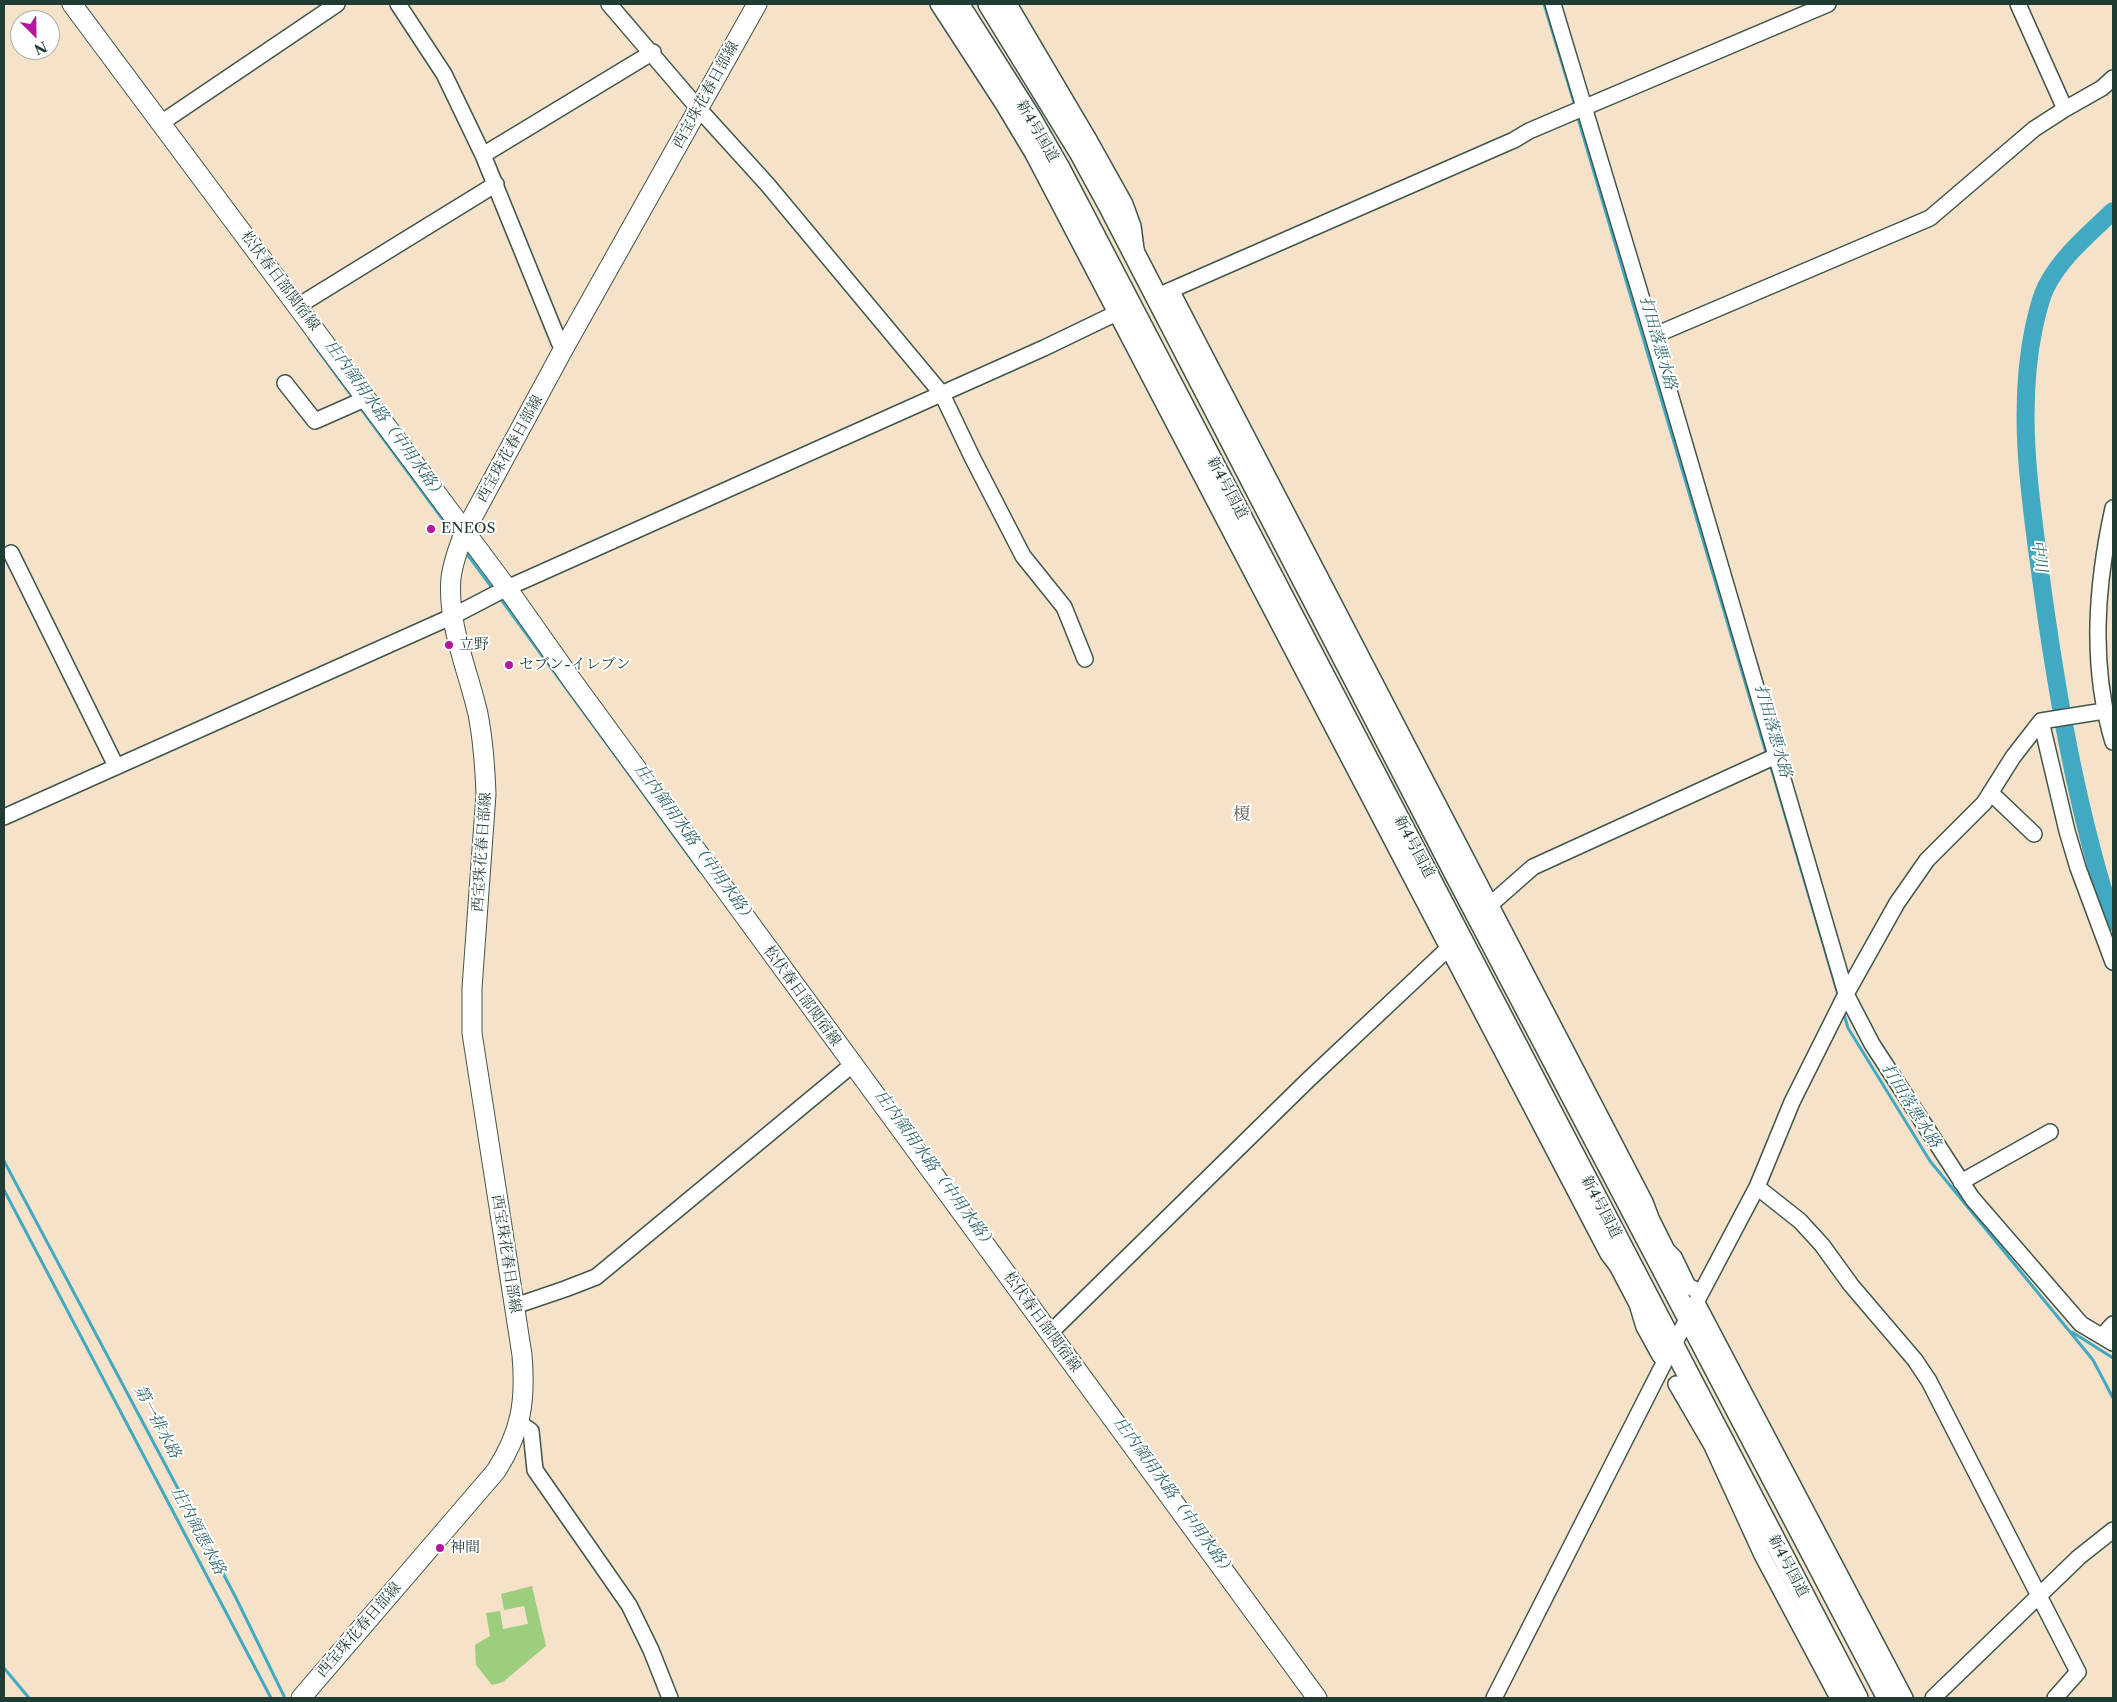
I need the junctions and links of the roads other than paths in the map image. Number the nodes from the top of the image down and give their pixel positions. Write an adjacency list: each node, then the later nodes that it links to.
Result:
1 (72, 4): 18 (main road, 松伏春日部関宿線)
2 (337, 4): 18 (street)
3 (398, 4): 19 (street)
4 (609, 4): 13 (street)
5 (757, 4): 15 (main road, 西宝珠花春日部線)
6 (938, 4): 24 (street)
7 (958, 4): 24 (highway, 新4号国道)
8 (989, 4): 21 (highway, 新4号国道)
9 (1009, 4): 21 (street)
10 (1553, 4): 16 (street)
11 (1828, 4): 16 (street)
12 (2018, 4): 17 (street)
13 (653, 52): 15 (street); 19 (street)
14 (2113, 78): 17 (street)
15 (698, 108): 26 (main road, 西宝珠花春日部線); 28 (street)
16 (1584, 108): 22 (street); 25 (street)
17 (2065, 109): 25 (street)
18 (161, 123): 23 (main road, 松伏春日部関宿線)
19 (483, 155): 20 (street)
20 (496, 184): 23 (street); 26 (street)
21 (1138, 260): 22 (highway, 新4号国道)
22 (1164, 293): 46 (highway, 新4号国道)
23 (298, 306): 29 (main road, 松伏春日部関宿線)
24 (1124, 310): 28 (street); 47 (highway, 新4号国道)
25 (1653, 336): 41 (street)
26 (564, 348): 31 (main road, 西宝珠花春日部線)
27 (285, 383): 29 (street)
28 (942, 394): 33 (street); 37 (street)
29 (367, 398): 31 (main road, 松伏春日部関宿線)
30 (2113, 508): 35 (street)
31 (465, 531): 33 (main road, 松伏春日部関宿線); 36 (main road, 西宝珠花春日部線)
32 (11, 553): 42 (street)
33 (507, 588): 36 (street); 50 (main road, 松伏春日部関宿線)
34 (2113, 606): 35 (street)
35 (2098, 609): 38 (street)
36 (453, 616): 42 (street); 56 (main road, 西宝珠花春日部線)
37 (1085, 659)
38 (2104, 711): 39 (street); 40 (street)
39 (2041, 721): 43 (street); 48 (street)
40 (2113, 742)
41 (1776, 756): 46 (street); 49 (street)
42 (116, 766): 44 (street)
43 (1991, 793): 45 (street); 49 (street)
44 (4, 817)
45 (2034, 834)
46 (1484, 910): 54 (highway, 新4号国道)
47 (1455, 943): 58 (street); 60 (highway, 新4号国道)
48 (2113, 962)
49 (1846, 994): 52 (street); 53 (street)
50 (852, 1065): 56 (street); 58 (main road, 松伏春日部関宿線)
51 (2050, 1132): 52 (street)
52 (1961, 1182): 59 (street)
53 (1757, 1187): 55 (street); 65 (street)
54 (1655, 1239): 55 (highway, 新4号国道); 55 (street)
55 (1693, 1303): 60 (street); 72 (highway, 新4号国道); 73 (street)
56 (515, 1306): 62 (main road, 西宝珠花春日部線)
57 (2113, 1324): 59 (street)
58 (1050, 1332): 68 (main road, 松伏春日部関宿線)
59 (2108, 1339)
60 (1667, 1351): 63 (highway, 新4号国道); 69 (street)
61 (1676, 1384): 63 (street)
62 (520, 1423): 66 (main road, 西宝珠花春日部線); 67 (street)
63 (1713, 1434): 70 (street); 71 (highway, 新4号国道)
64 (2113, 1530): 65 (street)
65 (2039, 1595): 74 (street); 75 (street)
66 (301, 1698)
67 (670, 1698)
68 (1317, 1698)
69 (1494, 1698)
70 (1838, 1698)
71 (1857, 1698)
72 (1888, 1698)
73 (1905, 1698)
74 (1933, 1698)
75 (2055, 1698)

